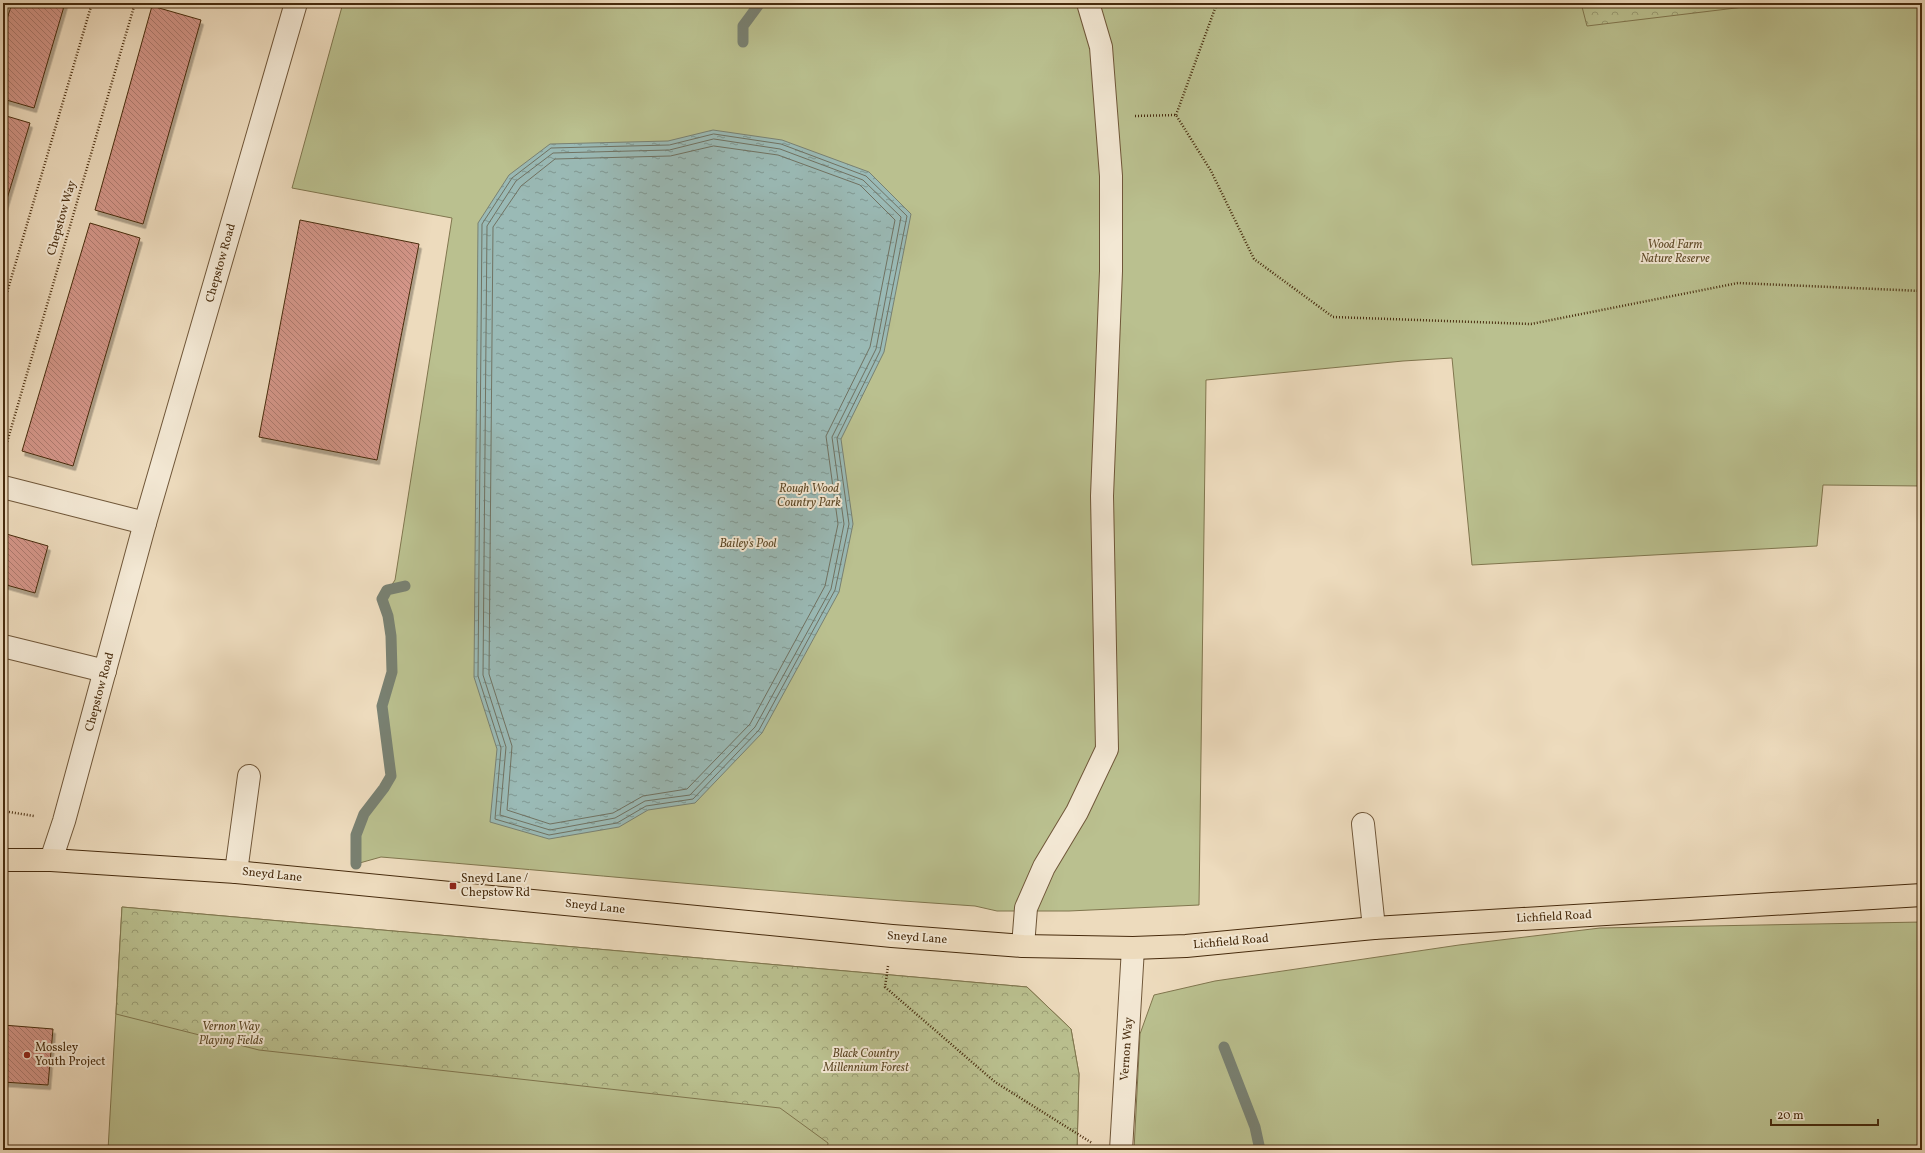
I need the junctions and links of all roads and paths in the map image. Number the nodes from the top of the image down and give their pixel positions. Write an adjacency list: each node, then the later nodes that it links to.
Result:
1 (92, 3): 9 (path)
2 (135, 3): 11 (path, Chepstow Way)
3 (296, 3): 14 (street, Chepstow Road)
4 (1088, 3): 7 (street)
5 (1218, 3): 6 (path)
6 (1176, 115): 7 (path); 8 (path)
7 (1107, 117): 25 (street)
8 (1922, 291)
9 (3, 306)
10 (3, 427): 11 (path)
11 (7, 438): 12 (path, Chepstow Way)
12 (3, 456)
13 (3, 487): 14 (street)
14 (145, 523): 16 (street, Chepstow Road)
15 (3, 646): 16 (street)
16 (106, 671): 20 (street, Chepstow Road)
17 (249, 776): 21 (street)
18 (1363, 824): 23 (street)
19 (3, 860): 20 (main road, Sneyd Lane)
20 (51, 860): 21 (main road, Sneyd Lane)
21 (236, 872): 24 (main road, Sneyd Lane)
22 (1922, 896): 23 (main road, Lichfield Road)
23 (1374, 928): 26 (main road, Lichfield Road)
24 (892, 936): 25 (main road, Sneyd Lane); 28 (path)
25 (1022, 946): 27 (main road, Sneyd Lane)
26 (1186, 946): 27 (main road, Sneyd Lane)
27 (1133, 948): 29 (street, Vernon Way)
28 (1099, 1147)
29 (1120, 1150)

